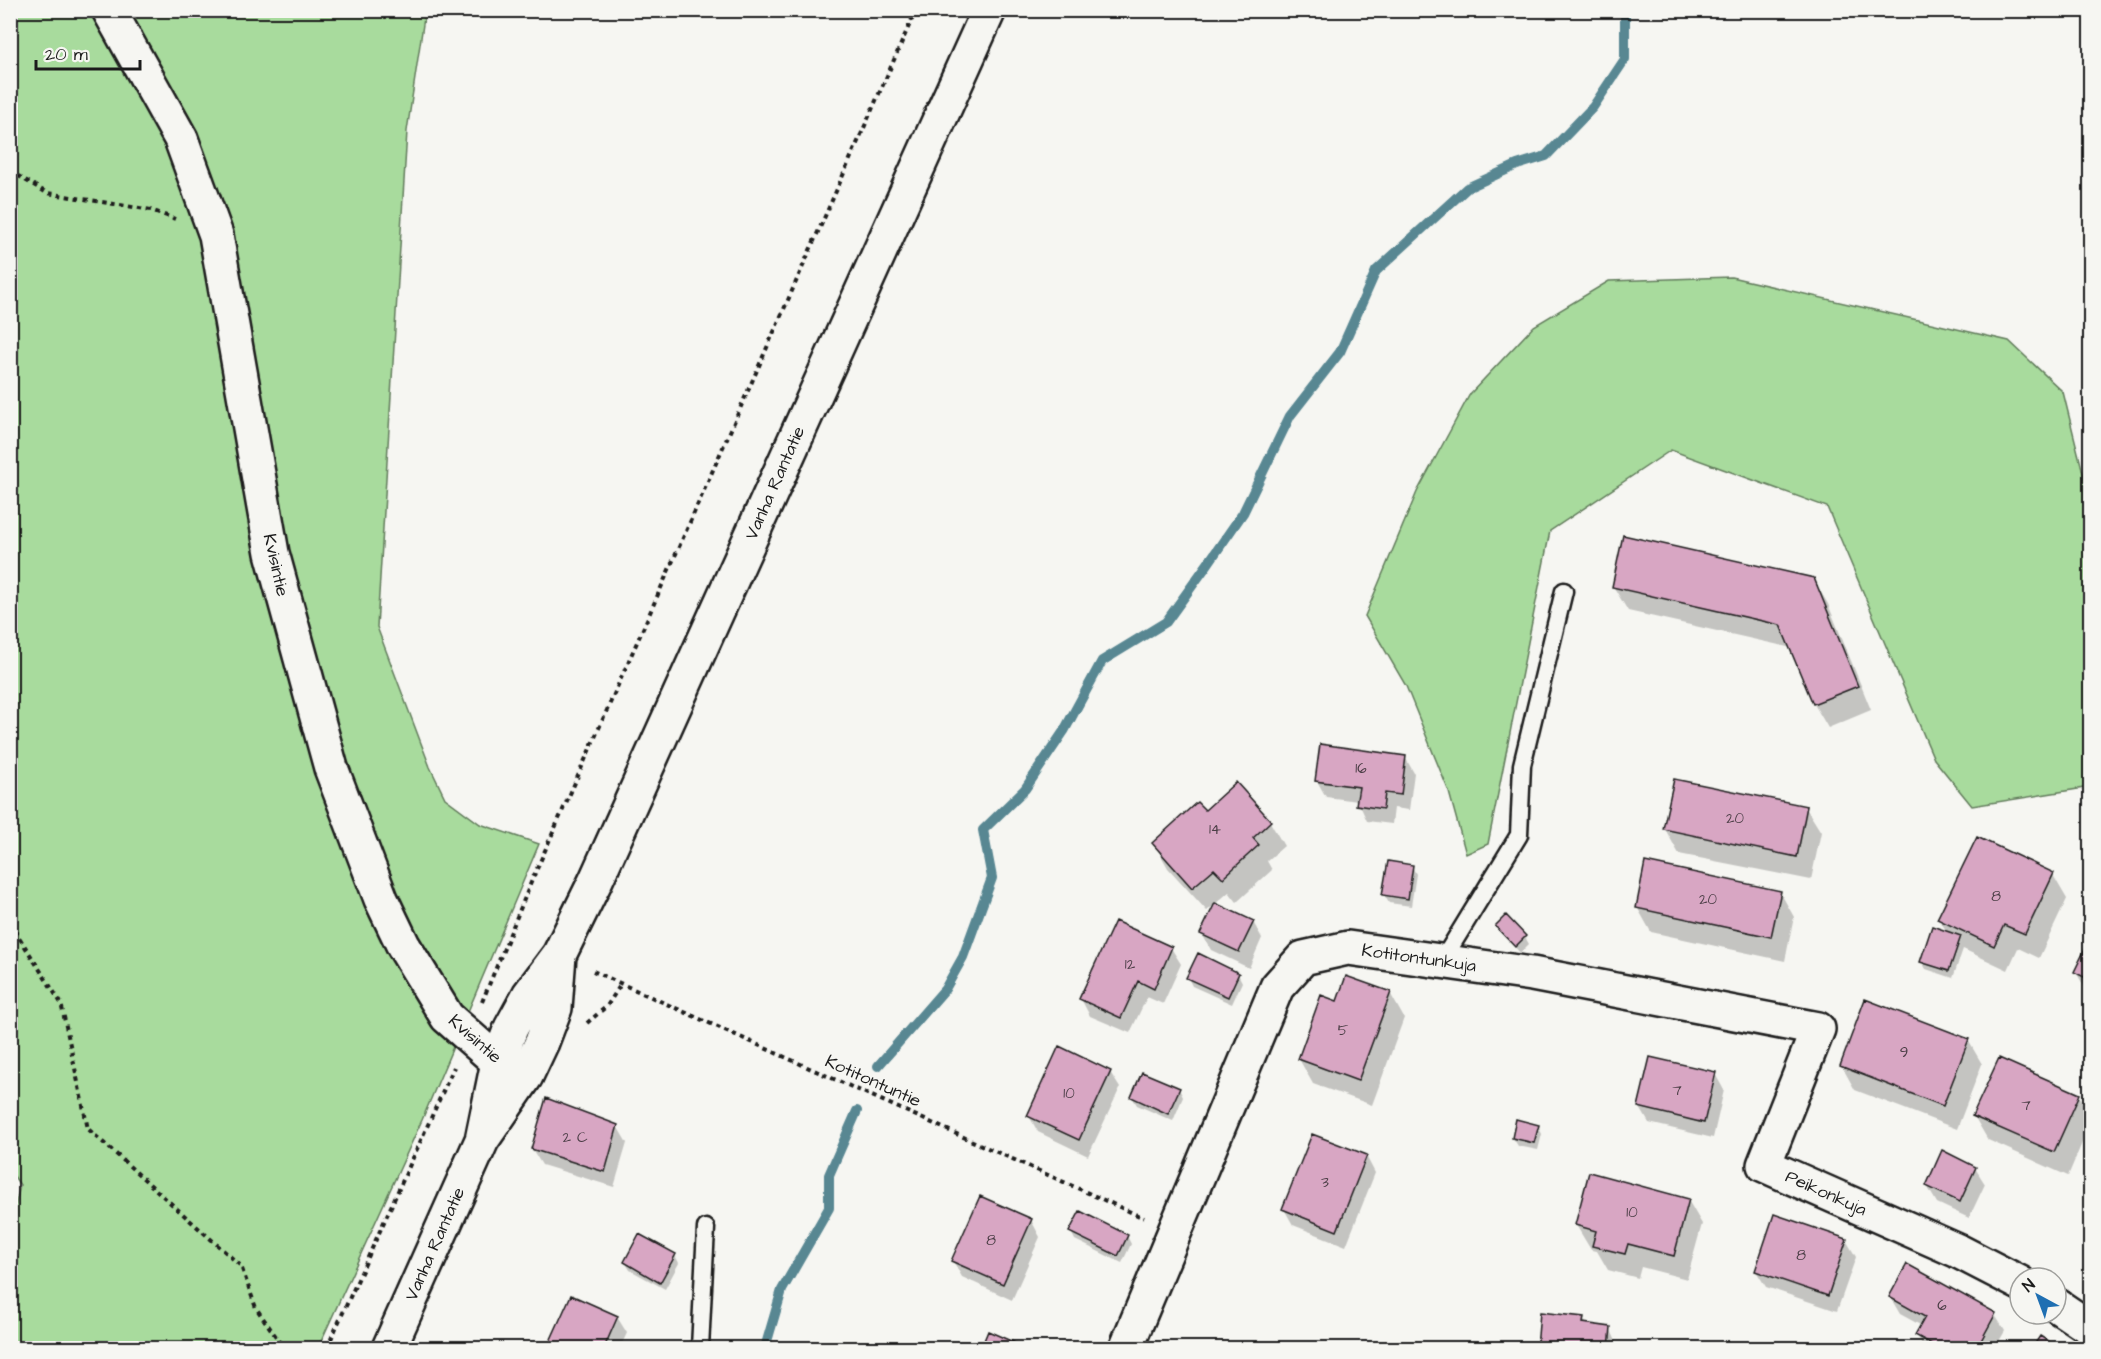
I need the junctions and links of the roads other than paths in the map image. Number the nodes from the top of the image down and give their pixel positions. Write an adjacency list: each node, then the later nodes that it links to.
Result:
1 (109, 10): 6 (street, Kvisintie)
2 (989, 10): 6 (street, Vanha Rantatie)
3 (1564, 591): 4 (lane)
4 (1442, 961): 5 (street, Kotitontunkuja); 13 (street, Kotitontunkuja)
5 (1818, 1029): 8 (street, Peikonkuja)
6 (512, 1069): 11 (street, Vanha Rantatie)
7 (706, 1228): 12 (lane)
8 (2008, 1277)
9 (2068, 1313): 10 (street)
10 (2091, 1328)
11 (389, 1348)
12 (700, 1348)
13 (1126, 1348)

